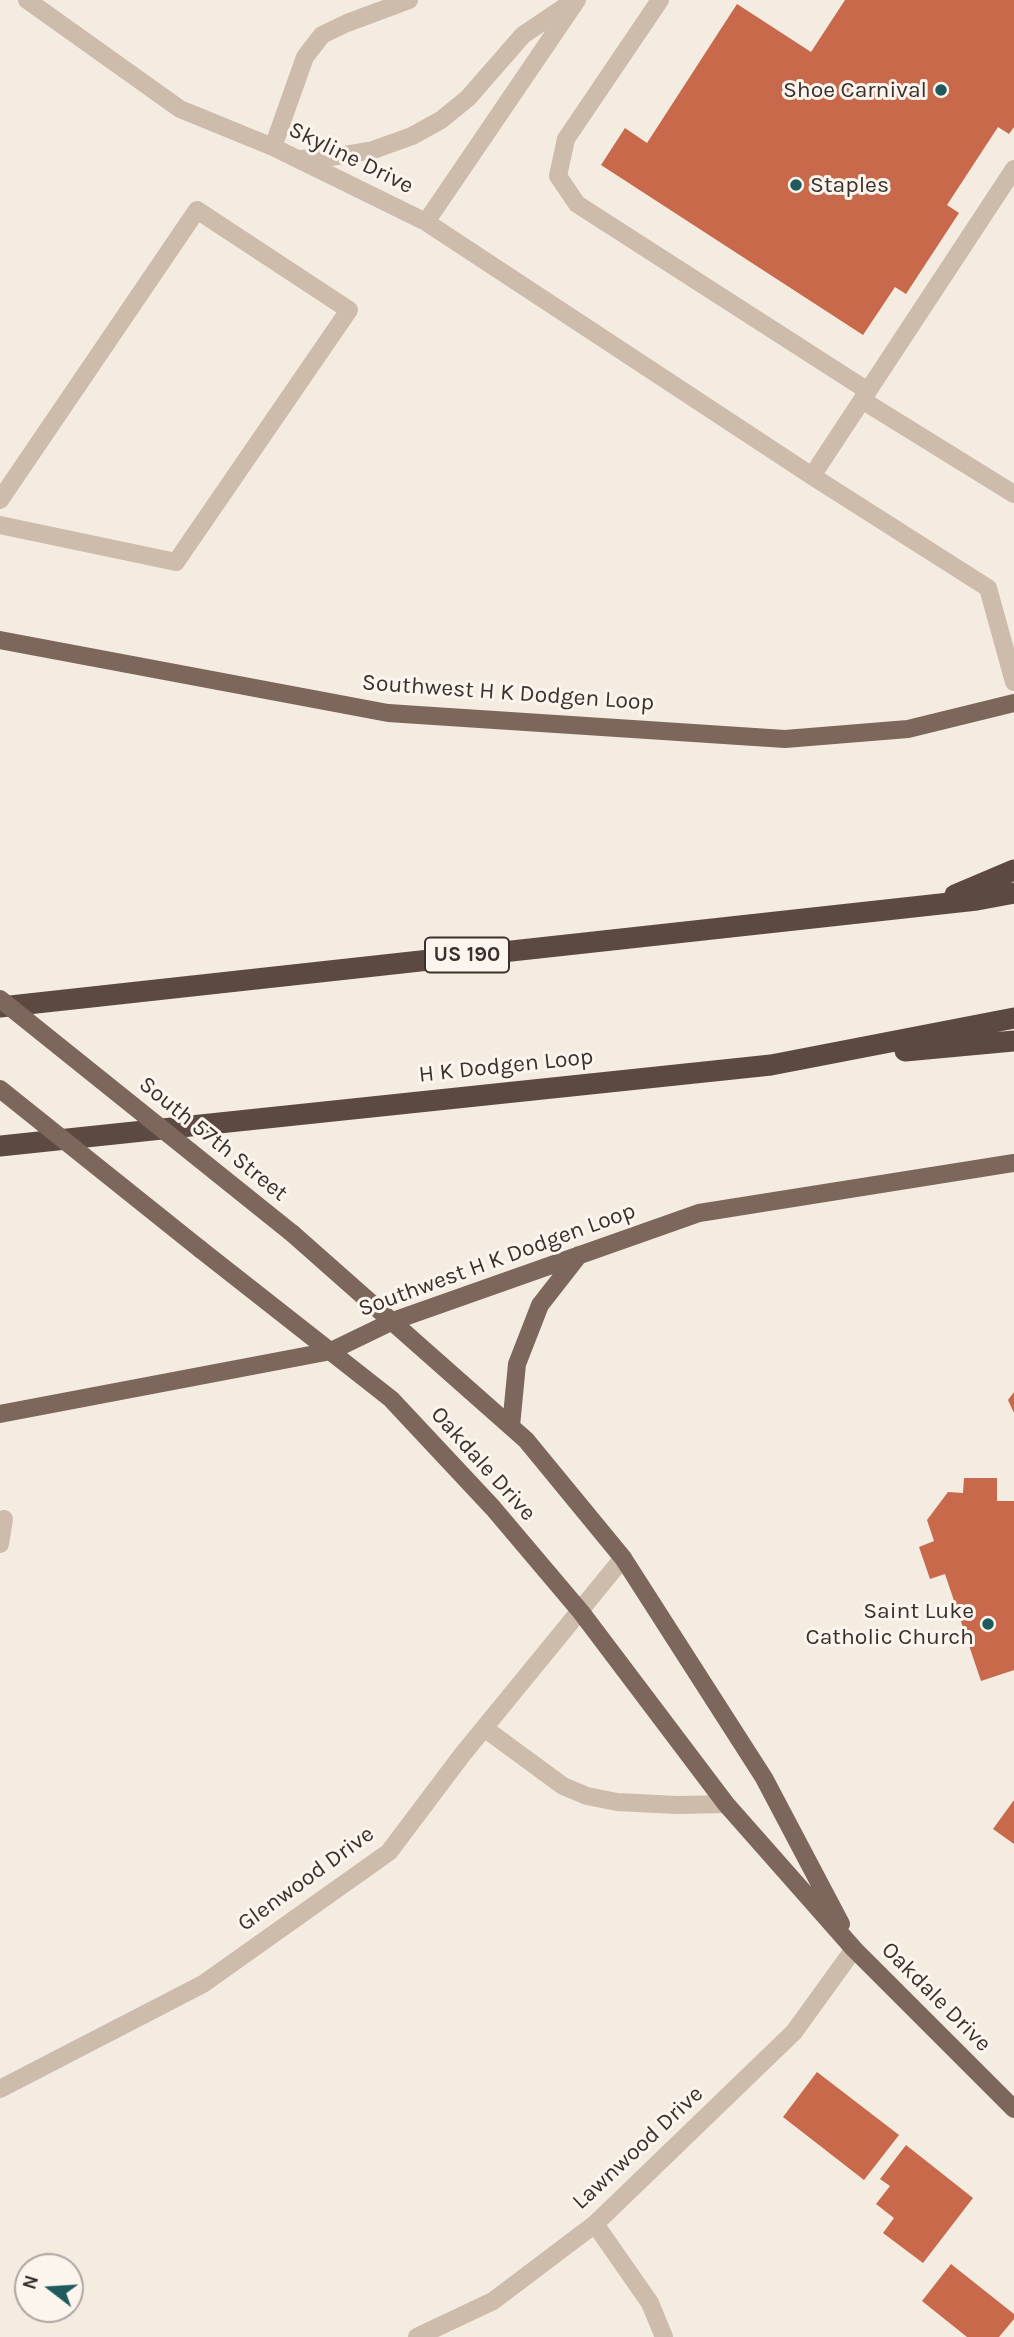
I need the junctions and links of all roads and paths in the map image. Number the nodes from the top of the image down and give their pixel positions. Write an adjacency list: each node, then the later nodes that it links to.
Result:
1 (27, 0): 5 (street, Skyline Drive)
2 (409, 0): 5 (street)
3 (576, 0): 6 (street); 8 (street, Skyline Drive)
4 (660, 0): 9 (street)
5 (273, 147): 6 (street, Skyline Drive)
6 (297, 159): 8 (street, Skyline Drive)
7 (1014, 169): 9 (street)
8 (426, 222): 10 (street)
9 (865, 396): 10 (street); 11 (street)
10 (812, 476): 15 (street)
11 (1014, 494)
12 (0, 500): 13 (street)
13 (0, 525)
14 (0, 640): 16 (main road, Southwest H K Dodgen Loop)
15 (1014, 682)
16 (1014, 703)
17 (1014, 870): 19 (highway)
18 (1014, 893): 19 (highway, US 190)
19 (935, 903): 21 (highway, US 190)
20 (0, 999): 29 (main road, South 57th Street, bridge)
21 (0, 1007)
22 (1014, 1018): 24 (highway, H K Dodgen Loop)
23 (1014, 1041): 24 (highway)
24 (771, 1065): 26 (highway, H K Dodgen Loop)
25 (0, 1089): 30 (main road, Oakdale Drive, bridge)
26 (0, 1146)
27 (1014, 1163): 28 (main road, Southwest H K Dodgen Loop)
28 (579, 1255): 29 (main road, Southwest H K Dodgen Loop); 32 (main road)
29 (393, 1321): 30 (main road, Southwest H K Dodgen Loop); 32 (main road, Oakdale Drive)
30 (331, 1351): 31 (main road, Southwest H K Dodgen Loop); 36 (main road, Oakdale Drive)
31 (0, 1414)
32 (511, 1426): 35 (main road, Oakdale Drive)
33 (4, 1519): 34 (street)
34 (0, 1544)
35 (623, 1558): 36 (street, Glenwood Drive); 39 (main road, Oakdale Drive)
36 (580, 1612): 37 (street, Glenwood Drive); 38 (main road, Oakdale Drive)
37 (484, 1728): 38 (street); 40 (street, Glenwood Drive)
38 (726, 1804): 39 (main road, Oakdale Drive)
39 (854, 1949): 41 (main road, Oakdale Drive); 42 (street, Lawnwood Drive)
40 (0, 2089)
41 (1014, 2109)
42 (595, 2224): 43 (street, Lawnwood Drive); 44 (street)
43 (417, 2337)
44 (664, 2337)

